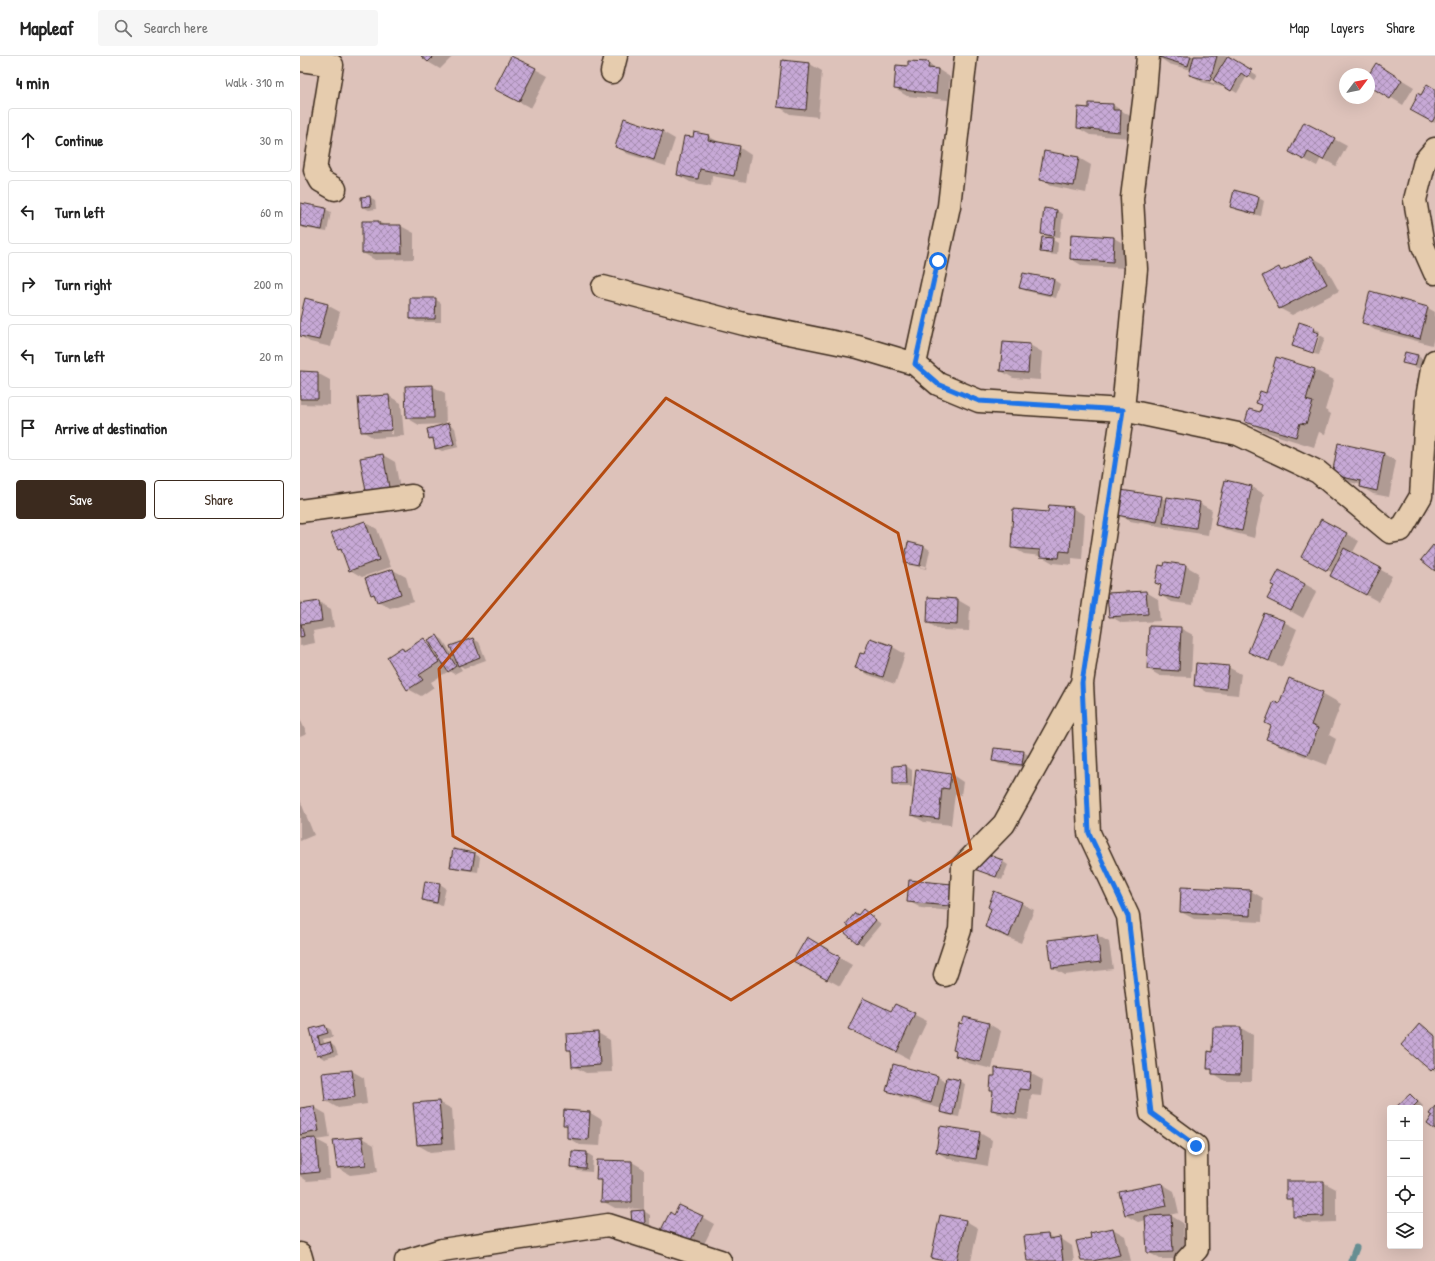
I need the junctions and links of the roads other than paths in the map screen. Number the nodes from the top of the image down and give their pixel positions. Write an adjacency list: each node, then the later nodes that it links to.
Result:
1 (966, 56): 9 (street)
2 (1148, 56): 10 (street)
3 (300, 60): 5 (street)
4 (1435, 149): 6 (street)
5 (335, 189)
6 (1435, 273)
7 (603, 287): 9 (street)
8 (1435, 361): 10 (street)
9 (915, 364): 10 (street)
10 (1123, 410): 13 (street)
11 (412, 496): 12 (street)
12 (300, 511)
13 (1082, 683): 14 (street); 19 (street)
14 (945, 975)
15 (300, 1254): 16 (street)
16 (302, 1261)
17 (406, 1261): 18 (street)
18 (720, 1261)
19 (1186, 1261)

